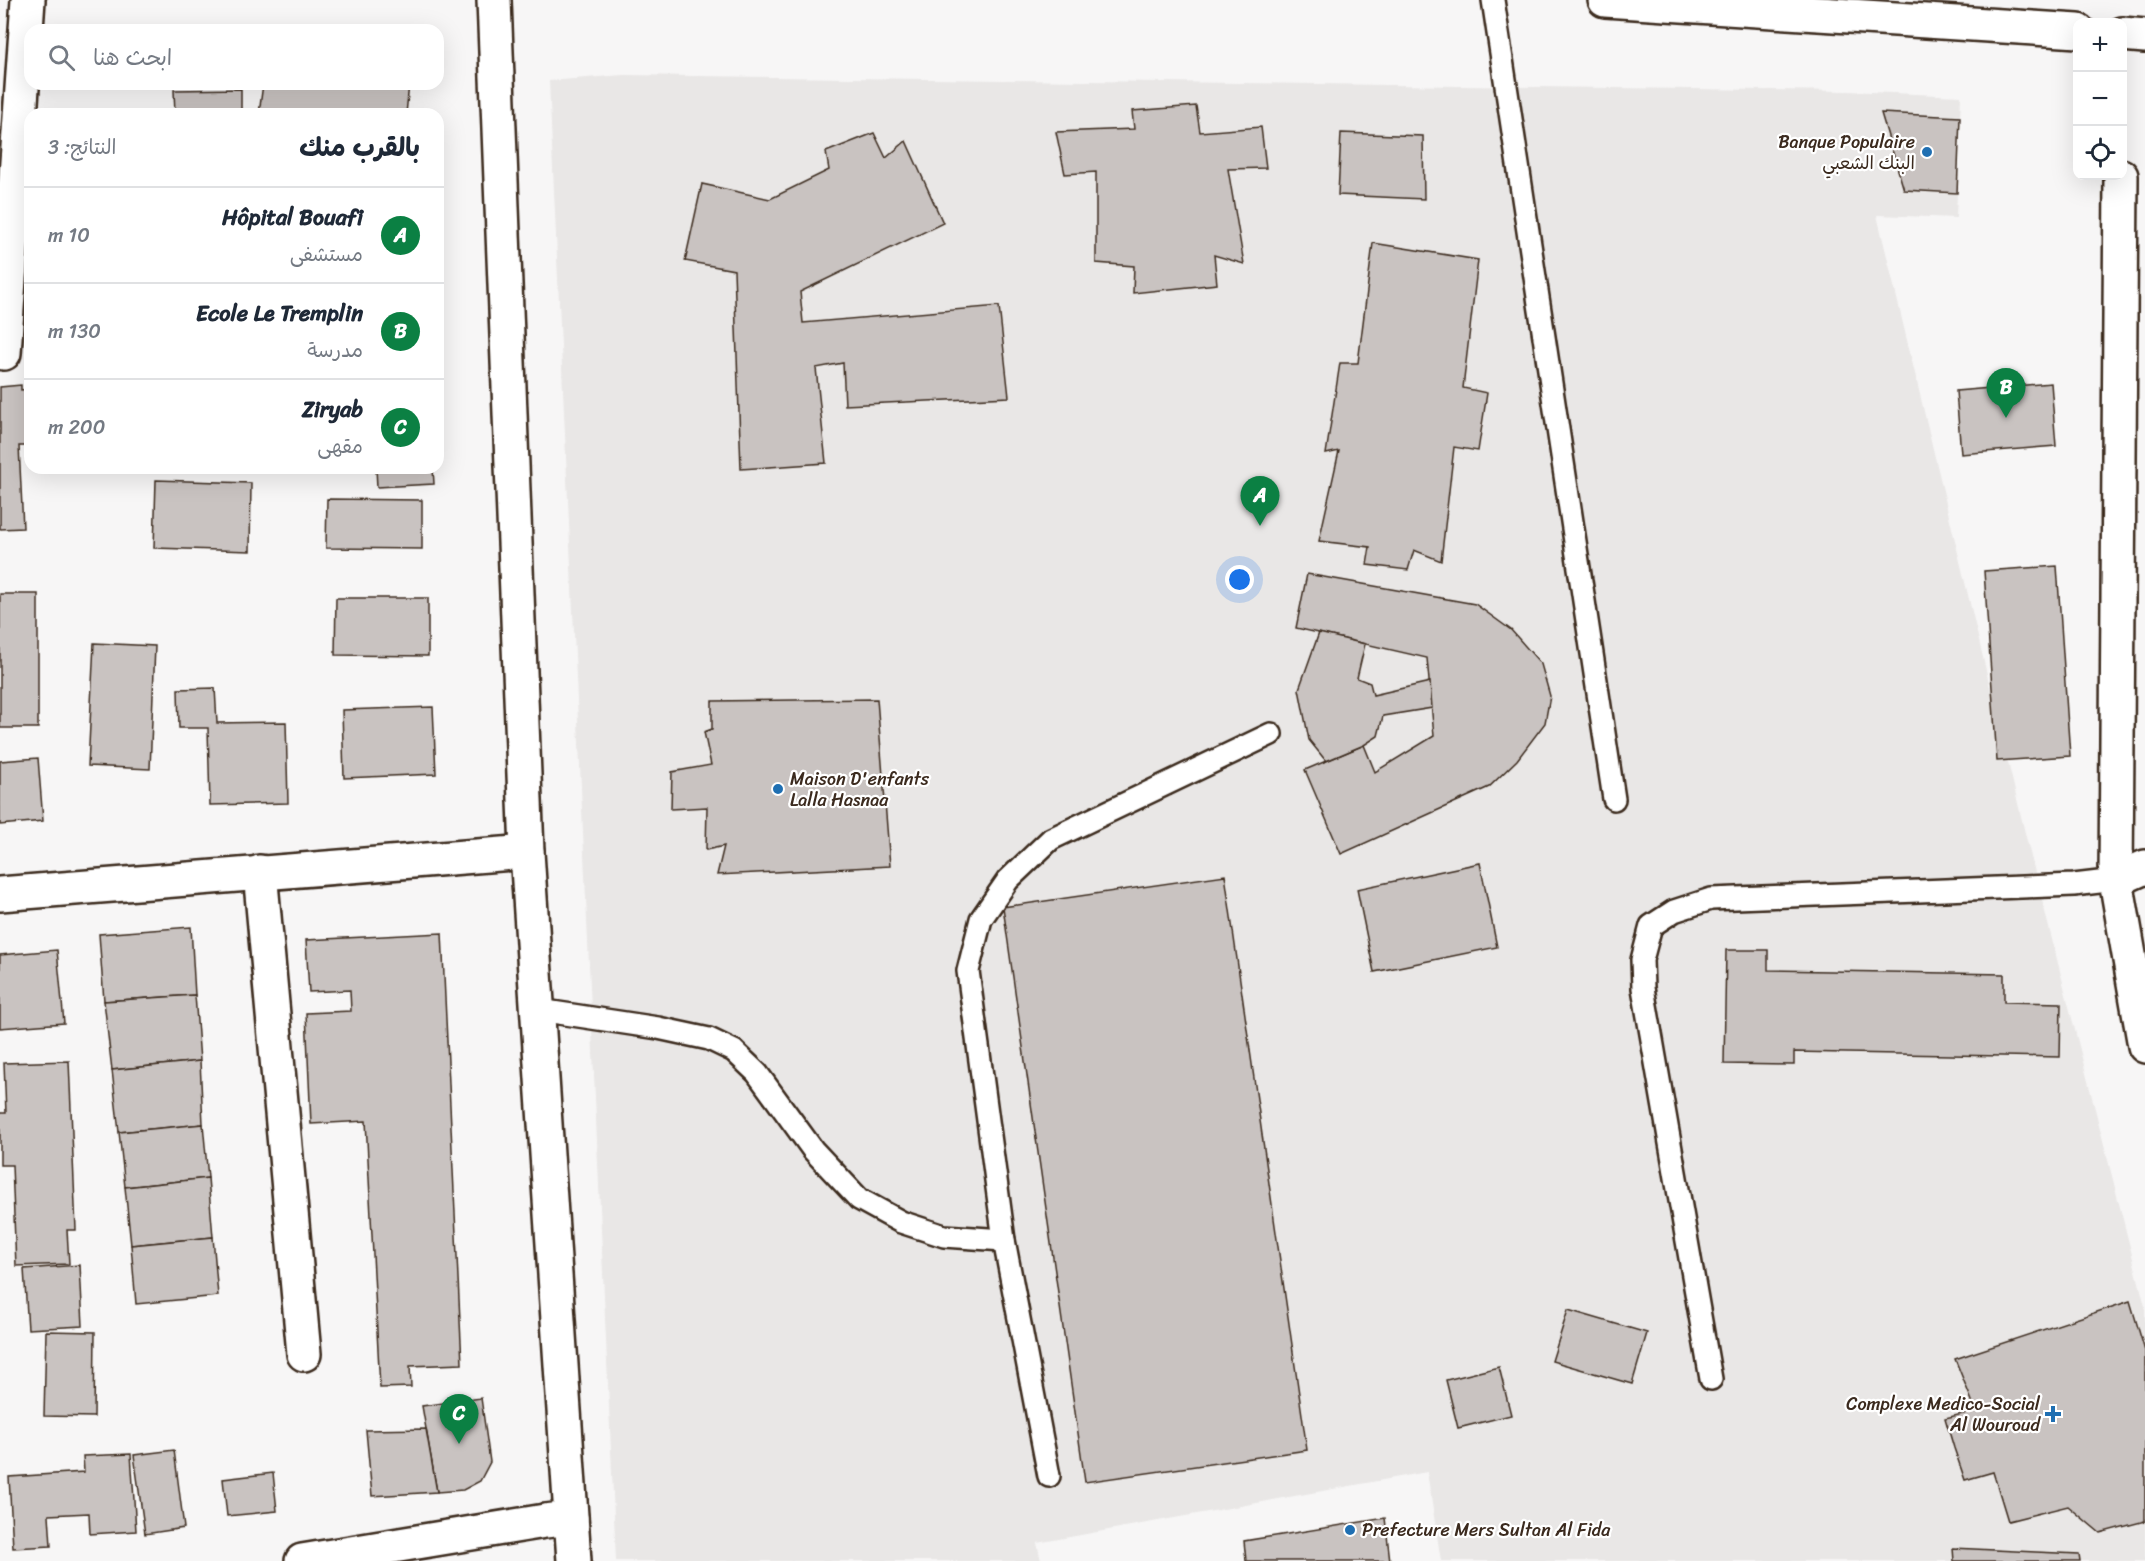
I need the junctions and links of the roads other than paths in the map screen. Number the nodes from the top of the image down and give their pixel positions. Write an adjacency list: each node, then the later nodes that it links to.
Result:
1 (28, 0): 5 (street)
2 (494, 0): 14 (street)
3 (1493, 0): 13 (lane)
4 (1605, 0): 6 (street)
5 (26, 24)
6 (2073, 31)
7 (2127, 34): 8 (street)
8 (2145, 36)
9 (24, 59): 11 (street)
10 (2121, 180): 16 (street)
11 (4, 353)
12 (1271, 734): 21 (lane)
13 (1614, 799)
14 (527, 852): 15 (street); 19 (street)
15 (260, 872): 17 (street); 22 (street)
16 (2131, 873): 18 (street); 20 (street); 23 (lane)
17 (0, 894)
18 (2145, 900)
19 (538, 1010): 21 (lane); 25 (street)
20 (2145, 1046)
21 (1004, 1240): 24 (lane)
22 (304, 1354)
23 (1711, 1379)
24 (1049, 1476)
25 (571, 1518): 26 (street); 27 (street)
26 (302, 1561)
27 (574, 1561)

